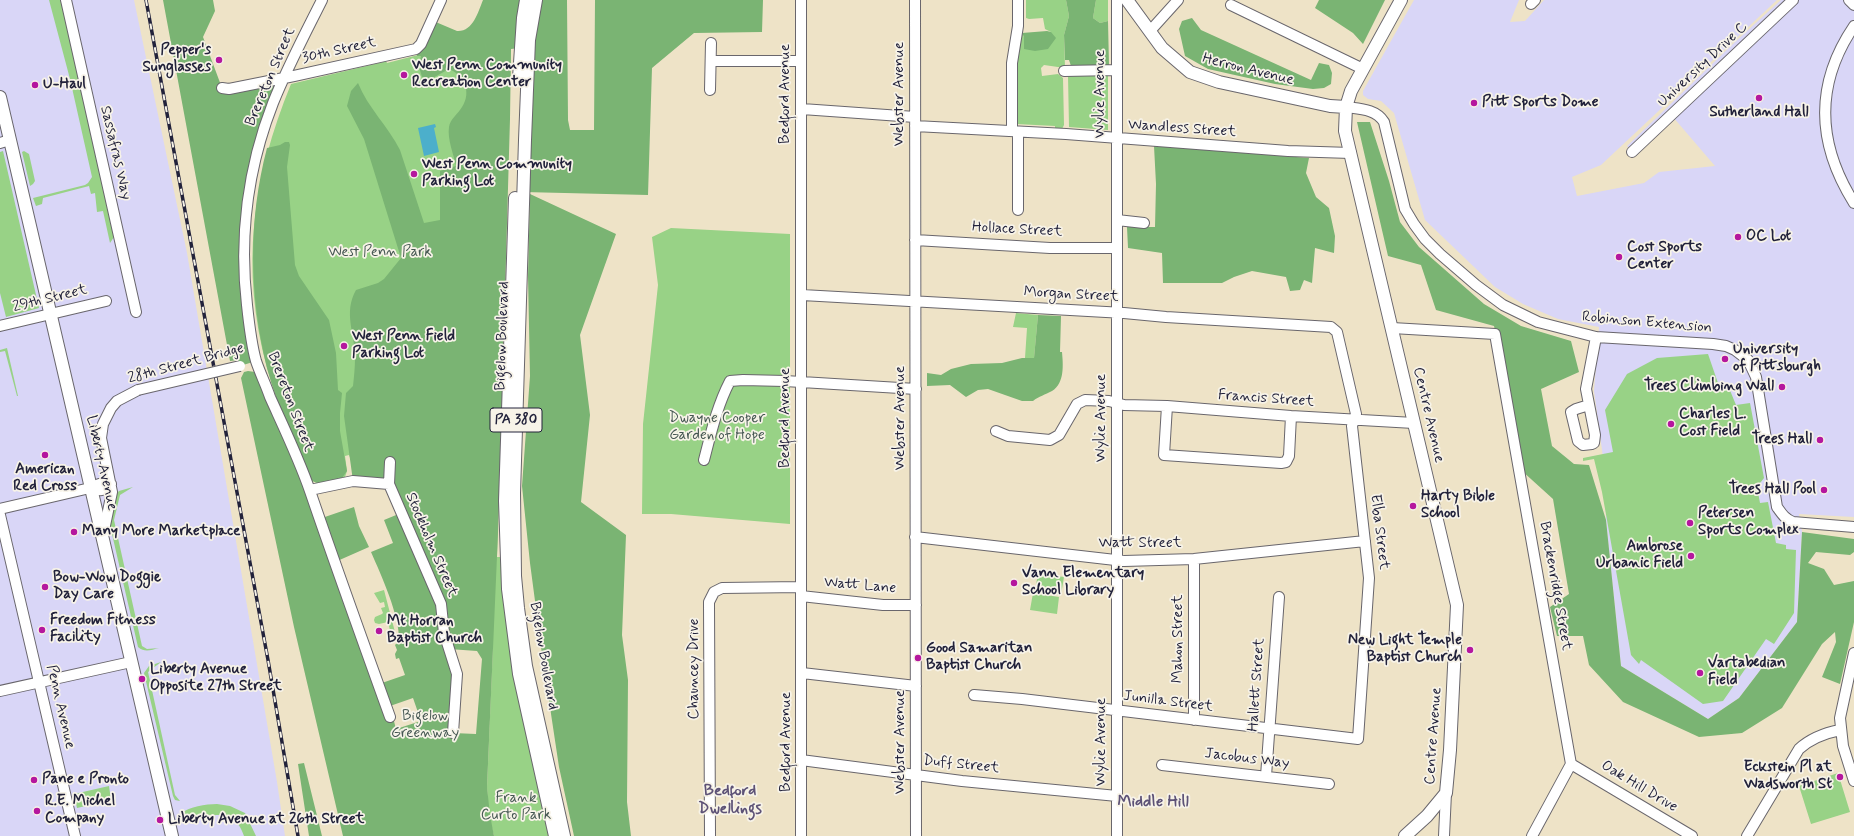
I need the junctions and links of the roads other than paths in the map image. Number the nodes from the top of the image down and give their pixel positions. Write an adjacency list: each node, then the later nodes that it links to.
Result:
1 (66, 0): 46 (street, Sassafras Way)
2 (322, 0): 25 (street, Brereton Street)
3 (441, 0): 25 (street, 30th Street)
4 (526, 0): 105 (main road, Bigelow Boulevard / PA 380)
5 (536, 0): 106 (main road, Bigelow Boulevard / PA 380)
6 (801, 0): 21 (street, Bedford Avenue)
7 (915, 0): 31 (street, Webster Avenue)
8 (1018, 0): 32 (street)
9 (1116, 0): 23 (street, Wylie Avenue)
10 (1127, 0): 18 (main road, Herron Avenue)
11 (1178, 0): 18 (street)
12 (1402, 0): 22 (main road, Centre Avenue)
13 (1794, 0): 35 (street, University Drive C)
14 (1848, 0): 16 (street)
15 (1231, 5): 22 (street)
16 (1854, 5)
17 (1854, 26): 37 (street)
18 (1150, 31): 29 (main road, Herron Avenue)
19 (711, 43): 20 (street)
20 (711, 61): 21 (street); 27 (street)
21 (801, 61): 30 (street, Bedford Avenue)
22 (1363, 69): 29 (main road, Centre Avenue)
23 (1116, 70): 24 (street); 33 (street, Wylie Avenue)
24 (1064, 71)
25 (285, 78): 26 (street, 30th Street); 53 (street, Brereton Street)
26 (222, 88)
27 (710, 90)
28 (0, 97): 34 (main road, Liberty Avenue)
29 (1346, 106): 36 (main road, Centre Avenue); 52 (street, Robinson Extension)
30 (802, 109): 31 (street, Wandless Street); 43 (street, Bedford Avenue)
31 (915, 122): 32 (street, Wandless Street); 41 (street, Webster Avenue)
32 (1015, 132): 33 (street, Wandless Street); 38 (street)
33 (1116, 139): 36 (street, Wandless Street); 39 (street, Wylie Avenue)
34 (5, 142): 48 (main road, Liberty Avenue)
35 (1632, 152)
36 (1351, 153): 50 (main road, Centre Avenue)
37 (1854, 203)
38 (1018, 210)
39 (1116, 220): 40 (street); 42 (street, Wylie Avenue)
40 (1144, 223)
41 (915, 240): 42 (street, Hollace Street); 45 (street, Webster Avenue)
42 (1117, 248): 47 (street, Wylie Avenue)
43 (802, 295): 45 (street, Morgan Street); 54 (street, Bedford Avenue)
44 (106, 301): 48 (street, 29th Street)
45 (915, 301): 47 (street, Morgan Street); 55 (street, Webster Avenue)
46 (136, 312)
47 (1117, 312): 51 (street, Morgan Street); 56 (street, Wylie Avenue)
48 (50, 314): 49 (street, 29th Street); 67 (main road, Liberty Avenue)
49 (0, 326)
50 (1392, 328): 61 (main road, Centre Avenue); 95 (street, Brackenridge Street)
51 (1337, 332): 60 (street, Elba Street)
52 (1596, 337): 58 (street); 71 (street, Robinson Extension)
53 (256, 362): 65 (street, 28th Street Bridge, bridge); 68 (street, Brereton Street)
54 (801, 382): 55 (street); 63 (street); 77 (street, Bedford Avenue)
55 (916, 389): 73 (street, Webster Avenue)
56 (1117, 403): 57 (street, Francis Street); 62 (street, Francis Street); 76 (street, Wylie Avenue)
57 (1167, 406): 59 (street, Francis Street); 59 (street)
58 (1589, 406)
59 (1291, 416): 60 (street, Francis Street)
60 (1354, 420): 61 (street, Francis Street); 74 (street, Elba Street)
61 (1414, 424): 101 (main road, Centre Avenue)
62 (996, 431)
63 (704, 460)
64 (390, 462): 66 (street, Stockholm Street)
65 (111, 484): 67 (street); 72 (street, 28th Street Bridge)
66 (389, 484): 68 (street); 92 (street, Stockholm Street)
67 (90, 488): 69 (street); 72 (main road, Liberty Avenue)
68 (310, 490): 88 (street, Brereton Street)
69 (0, 509)
70 (0, 515): 83 (street, Penn Avenue)
71 (1854, 527)
72 (102, 536): 81 (main road, Liberty Avenue)
73 (915, 537): 76 (street, Watt Street); 79 (street, Webster Avenue)
74 (1365, 541): 75 (street, Watt Street); 93 (street, Elba Street)
75 (1194, 558): 76 (street, Watt Street); 89 (street, Mahon Street)
76 (1117, 561): 87 (street, Wylie Avenue)
77 (801, 592): 79 (street, Watt Lane); 82 (street, Bedford Avenue); 107 (street, Chauncey Drive)
78 (1279, 597): 90 (street, Hallett Street)
79 (916, 605): 84 (street, Webster Avenue)
80 (1854, 652): 91 (street)
81 (131, 662): 83 (street); 103 (main road, Liberty Avenue)
82 (802, 673): 84 (street); 94 (street, Bedford Avenue)
83 (39, 682): 85 (street); 104 (street, Penn Avenue)
84 (916, 686): 97 (street, Webster Avenue)
85 (0, 691)
86 (974, 695): 87 (street, Junilla Street)
87 (1117, 711): 89 (street, Junilla Street); 102 (street, Wylie Avenue)
88 (390, 717)
89 (1194, 720): 90 (street, Junilla Street)
90 (1269, 729): 93 (street, Junilla Street); 98 (street, Hallett Street)
91 (1840, 730): 99 (street); 115 (street)
92 (453, 733)
93 (1358, 739)
94 (801, 760): 97 (street, Duff Street); 108 (street, Bedford Avenue)
95 (1571, 764): 113 (street); 114 (street, Oak Hill Drive)
96 (1162, 765): 98 (street, Jacobus Way)
97 (916, 775): 102 (street, Duff Street); 109 (street, Webster Avenue)
98 (1266, 776): 100 (street, Jacobus Way)
99 (1854, 780)
100 (1329, 784)
101 (1446, 794): 111 (main road, Centre Avenue); 112 (street)
102 (1117, 796): 110 (street, Wylie Avenue)
103 (169, 835)
104 (75, 836)
105 (555, 836)
106 (564, 836)
107 (710, 836)
108 (801, 836)
109 (916, 836)
110 (1117, 836)
111 (1405, 836)
112 (1444, 836)
113 (1532, 836)
114 (1692, 836)
115 (1747, 836)

